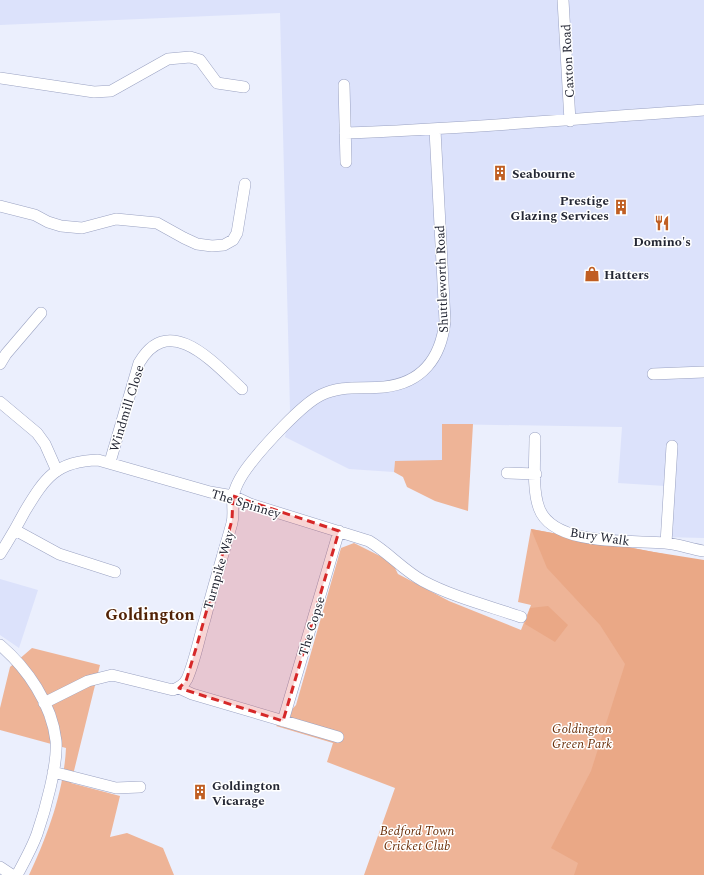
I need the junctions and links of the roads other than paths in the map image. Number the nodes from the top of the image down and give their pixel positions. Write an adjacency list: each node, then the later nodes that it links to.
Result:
1 (563, 0): 6 (street, Caxton Road)
2 (0, 78): 4 (street)
3 (344, 85): 8 (street)
4 (244, 88)
5 (704, 110): 6 (street)
6 (570, 121): 7 (street)
7 (435, 130): 8 (street); 24 (street, Shuttleworth Road)
8 (345, 133): 9 (street)
9 (346, 162)
10 (245, 184): 11 (street)
11 (0, 206)
12 (41, 312): 13 (street)
13 (0, 364)
14 (704, 372): 15 (street)
15 (653, 374)
16 (242, 388): 20 (street, Windmill Close)
17 (0, 402): 21 (street)
18 (535, 438): 23 (street, Bury Walk)
19 (672, 446): 27 (street)
20 (110, 462): 21 (street, The Spinney); 24 (street, The Spinney)
21 (57, 471): 25 (street, The Spinney)
22 (507, 473): 23 (street)
23 (536, 474): 27 (street, Bury Walk)
24 (233, 496): 26 (street, The Spinney); 33 (street, Turnpike Way)
25 (14, 530): 29 (street, The Spinney); 30 (street)
26 (339, 531): 31 (street, The Spinney); 35 (street, The Copse)
27 (666, 543): 28 (street, Bury Walk)
28 (704, 551)
29 (0, 554)
30 (116, 572)
31 (521, 617)
32 (0, 645): 34 (street)
33 (179, 688): 34 (street); 35 (street)
34 (44, 703): 37 (street)
35 (284, 722): 36 (street)
36 (338, 737)
37 (53, 772): 38 (street); 41 (street)
38 (140, 787)
39 (0, 867): 40 (street)
40 (12, 875)
41 (17, 875)

